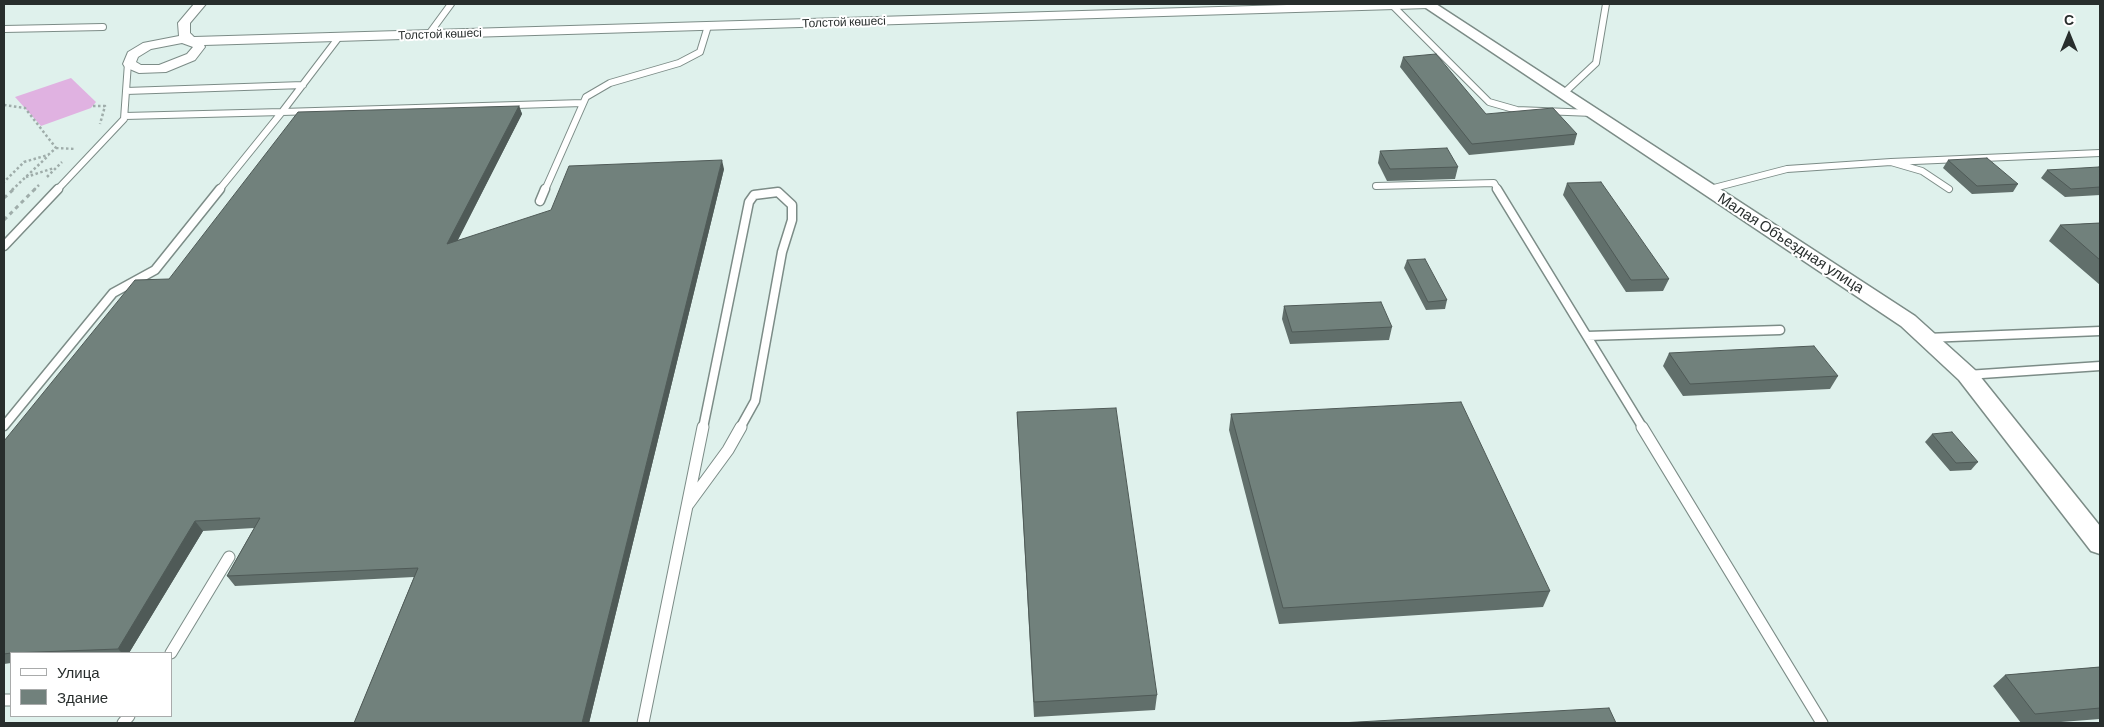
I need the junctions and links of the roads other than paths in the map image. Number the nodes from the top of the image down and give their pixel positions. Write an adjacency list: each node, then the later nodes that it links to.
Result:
1 (200, 4): 6 (street)
2 (451, 4): 10 (lane)
3 (1427, 4): 5 (street, Толстой көшесі); 19 (street, Малая Объездная улица)
4 (1606, 4): 19 (lane)
5 (1392, 5): 7 (street, Толстой көшесі); 22 (lane)
6 (184, 23): 12 (street); 14 (street)
7 (708, 26): 10 (street, Толстой көшесі); 20 (lane)
8 (103, 27): 9 (lane)
9 (4, 29)
10 (429, 34): 11 (street, Толстой көшесі)
11 (340, 37): 13 (street, Толстой көшесі); 17 (lane)
12 (191, 40): 13 (street); 14 (street); 15 (street)
13 (261, 40): 15 (street)
14 (148, 46): 16 (street)
15 (191, 57): 16 (street)
16 (128, 63): 18 (lane)
17 (303, 85): 18 (lane); 21 (lane)
18 (126, 91): 23 (lane)
19 (1564, 93): 22 (street, Малая Объездная улица)
20 (583, 104): 21 (lane); 29 (lane)
21 (282, 112): 23 (lane); 37 (lane)
22 (1594, 114): 27 (street, Малая Объездная улица)
23 (125, 116): 30 (lane)
24 (2100, 152): 25 (lane)
25 (1891, 162): 27 (lane); 28 (lane)
26 (1376, 186): 33 (lane)
27 (1710, 189): 34 (street, Малая Объездная улица)
28 (1949, 189)
29 (540, 201)
30 (4, 246)
31 (1780, 330): 33 (lane)
32 (2100, 331): 34 (lane)
33 (1587, 336): 43 (lane)
34 (1927, 338): 36 (street, Малая Объездная улица)
35 (2100, 366): 36 (lane)
36 (1967, 374): 39 (street, Малая Объездная улица)
37 (4, 426)
38 (687, 506): 38 (lane); 42 (lane)
39 (2100, 544)
40 (229, 558): 41 (lane)
41 (171, 652)
42 (643, 723)
43 (1822, 723)

